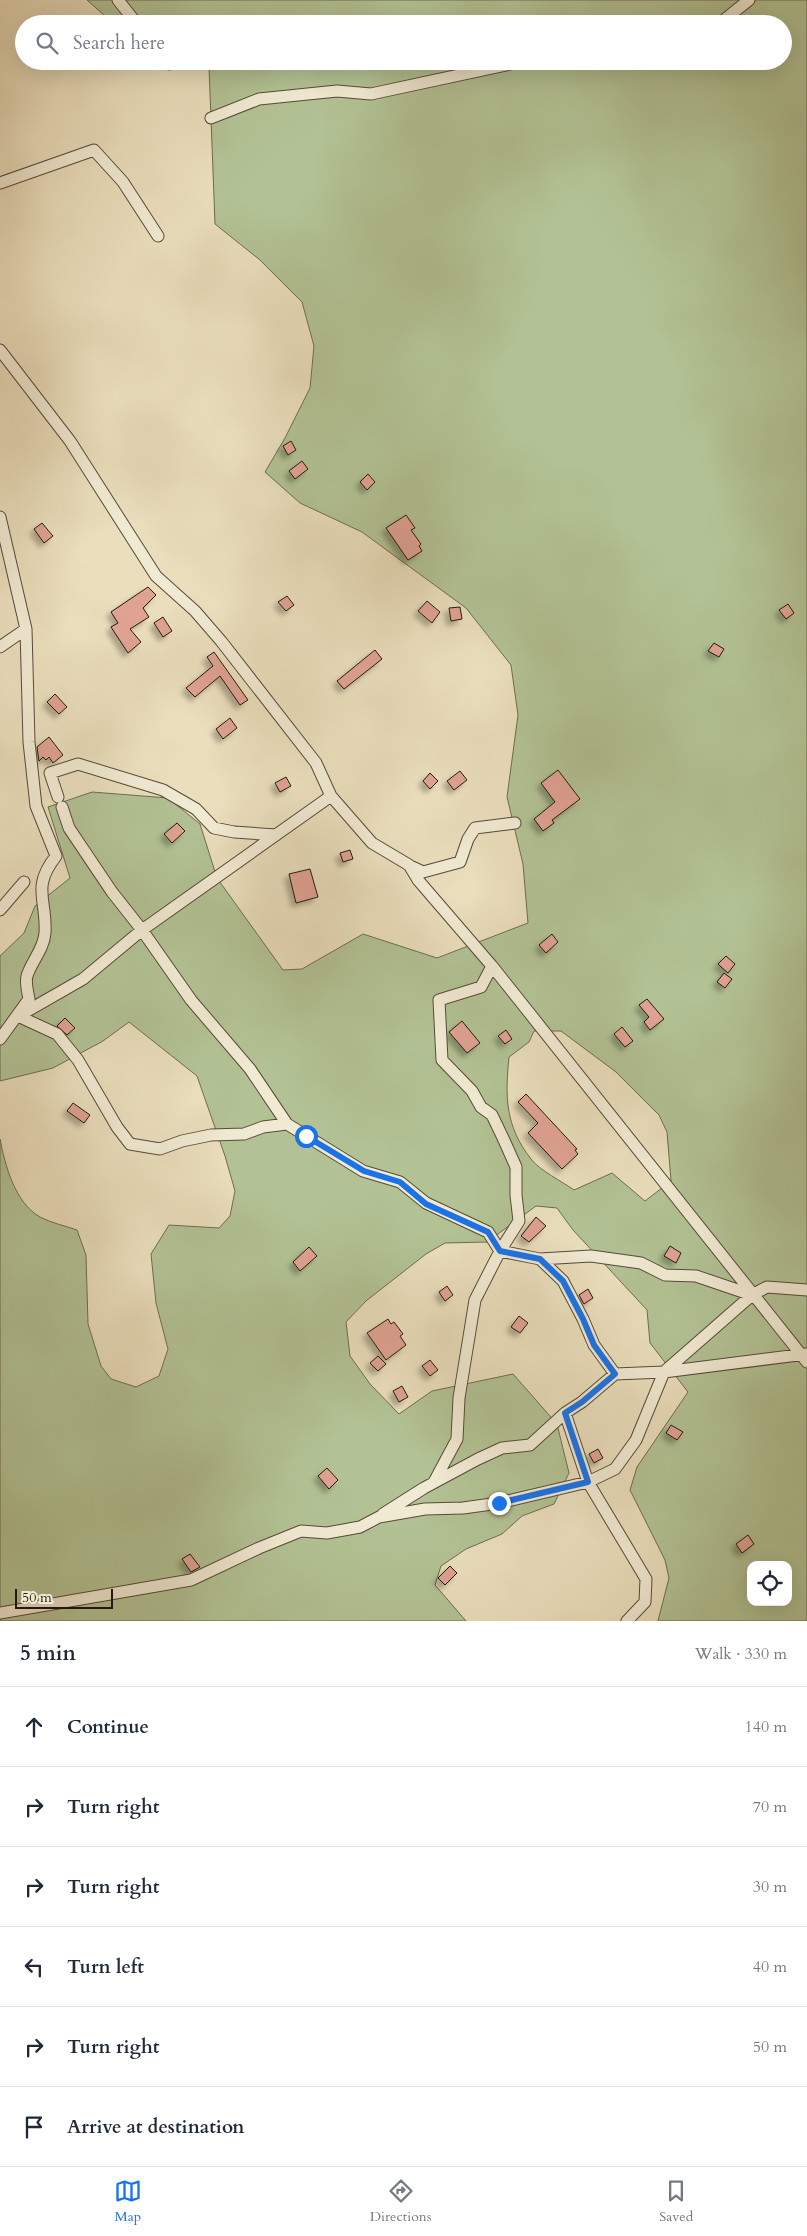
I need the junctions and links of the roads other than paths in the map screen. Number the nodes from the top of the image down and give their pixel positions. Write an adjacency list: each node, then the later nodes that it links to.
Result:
1 (118, 0): 3 (street)
2 (749, 0): 4 (street)
3 (130, 15)
4 (730, 15)
5 (482, 70): 6 (street)
6 (211, 118)
7 (0, 183): 8 (street)
8 (158, 236)
9 (0, 350): 13 (street)
10 (0, 517): 11 (street)
11 (26, 629): 12 (street); 21 (street)
12 (0, 647)
13 (331, 796): 15 (street); 16 (street)
14 (515, 823): 16 (street)
15 (276, 834): 19 (street); 19 (street)
16 (409, 865): 20 (street)
17 (24, 882): 18 (street)
18 (0, 910)
19 (142, 930): 21 (street); 23 (street)
20 (492, 966): 24 (street); 27 (street)
21 (18, 1016): 22 (street); 23 (street)
22 (0, 1039)
23 (286, 1124): 24 (street)
24 (500, 1251): 25 (street); 32 (street)
25 (540, 1259): 27 (street); 30 (street)
26 (807, 1290): 27 (street)
27 (752, 1295): 28 (street); 29 (street)
28 (805, 1357): 29 (street)
29 (664, 1372): 30 (street); 33 (street)
30 (615, 1374): 31 (street)
31 (565, 1413): 32 (street); 33 (street)
32 (434, 1482): 34 (street)
33 (588, 1482): 34 (street); 36 (street)
34 (379, 1517): 35 (street)
35 (0, 1613)
36 (627, 1621)

